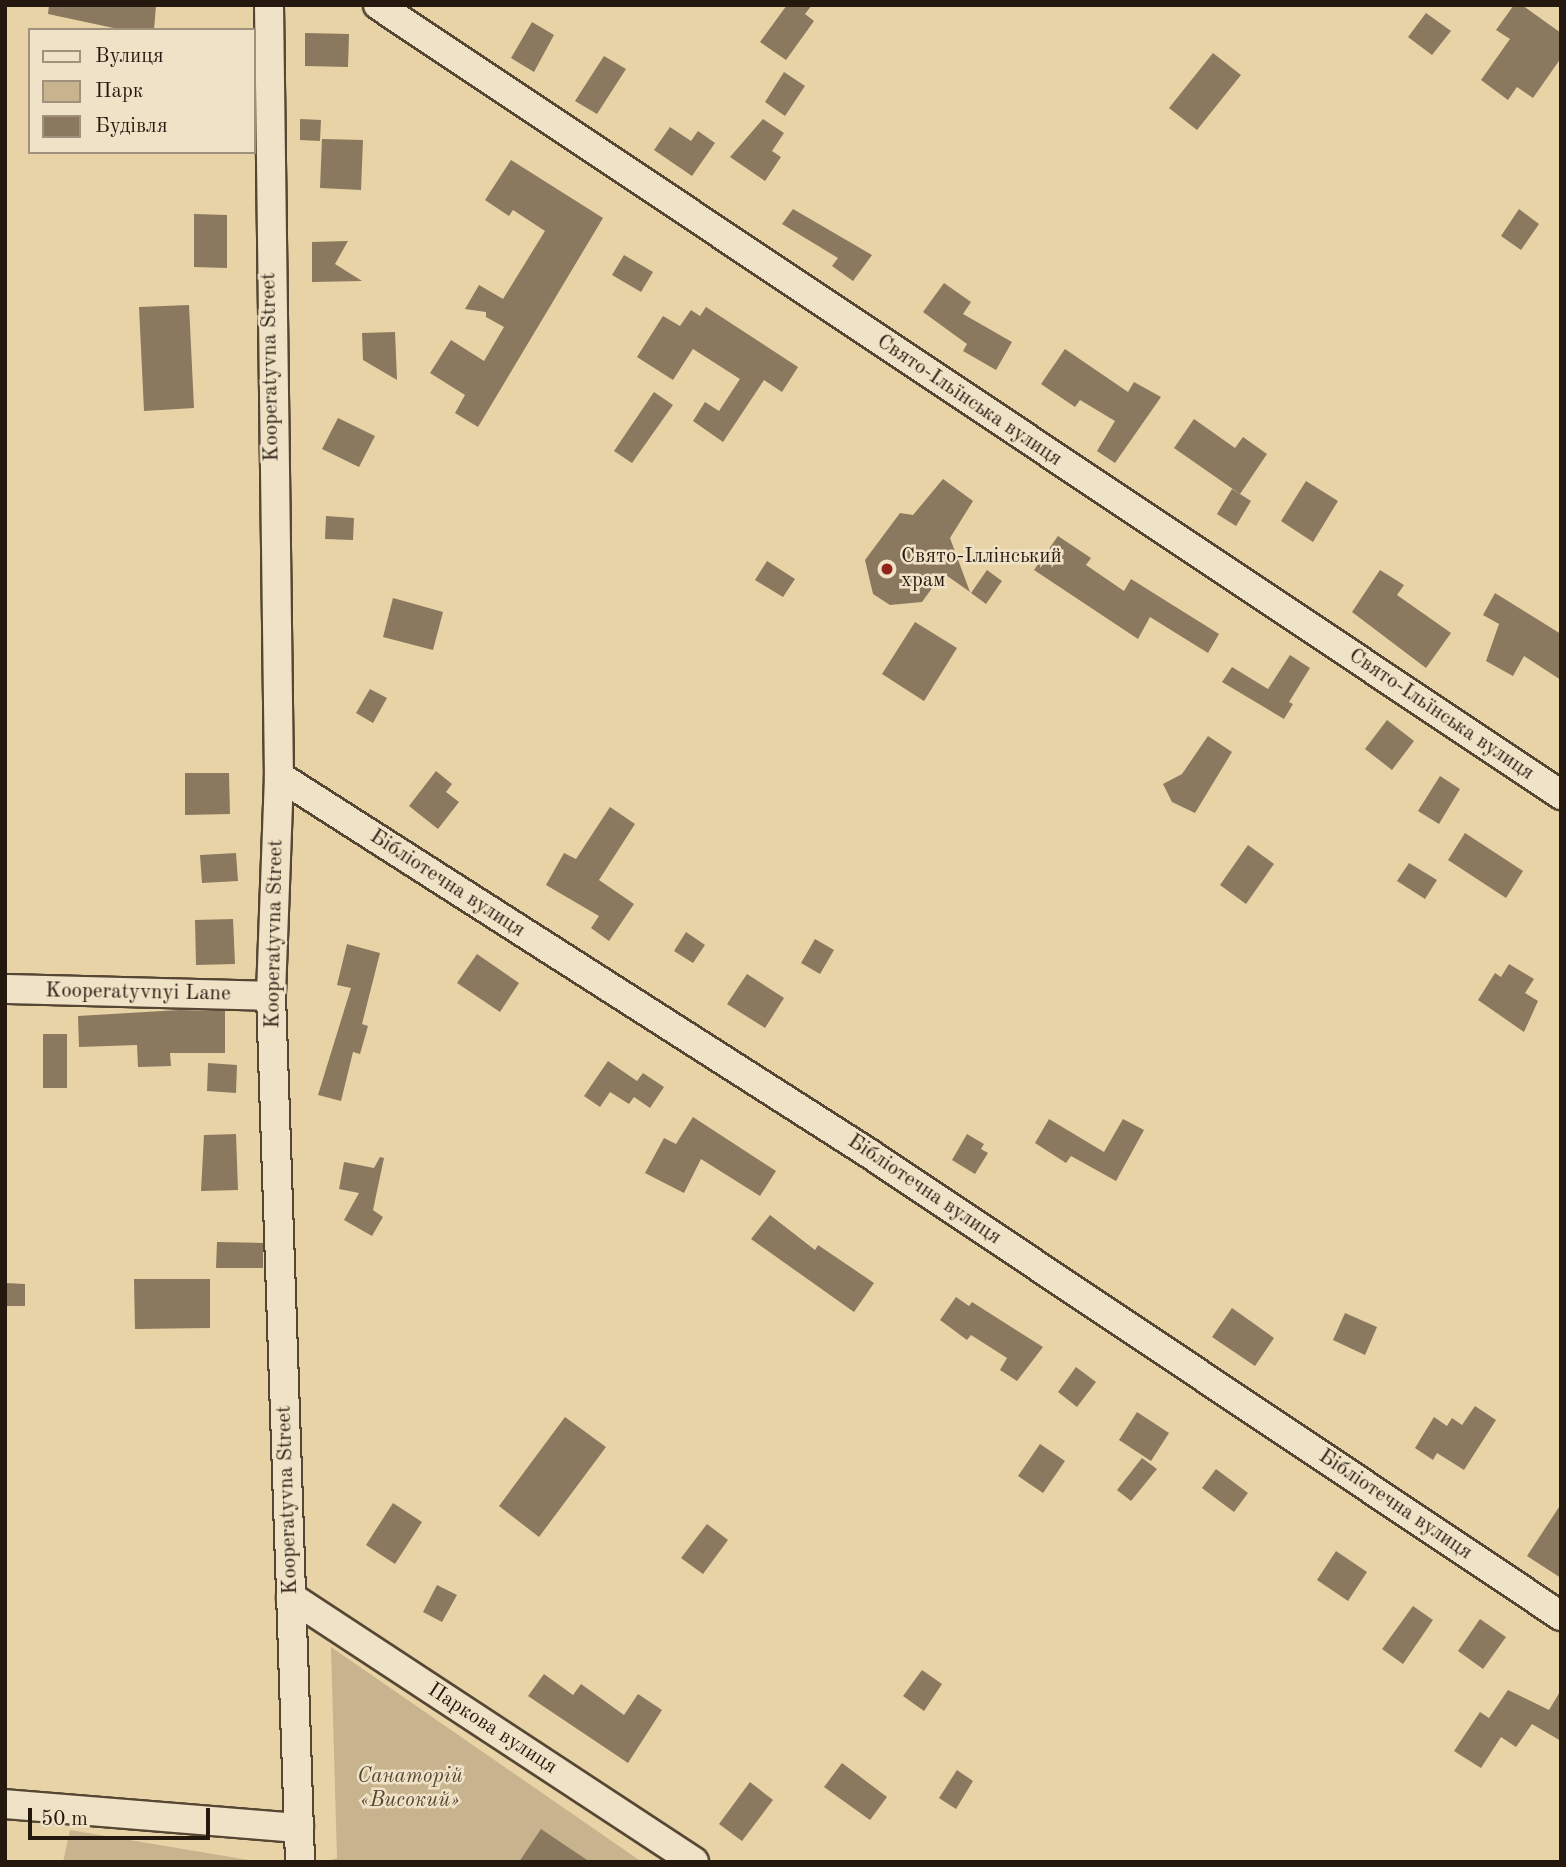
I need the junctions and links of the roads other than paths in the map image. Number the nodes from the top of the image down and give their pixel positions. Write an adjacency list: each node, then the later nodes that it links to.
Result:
1 (269, 5): 3 (street, Kooperatyvna Street)
2 (378, 5): 4 (street, Свято-Ільїнська вулиця)
3 (279, 776): 6 (street, Kooperatyvna Street); 8 (street, Бібліотечна вулиця)
4 (1561, 795)
5 (5, 989): 6 (street, Kooperatyvnyi Lane)
6 (271, 996): 7 (street, Kooperatyvna Street)
7 (291, 1597): 10 (street, Kooperatyvna Street); 12 (street, Паркова вулиця)
8 (1561, 1616)
9 (5, 1804): 10 (street)
10 (299, 1828): 11 (street, Kooperatyvna Street)
11 (300, 1862)
12 (694, 1862)

